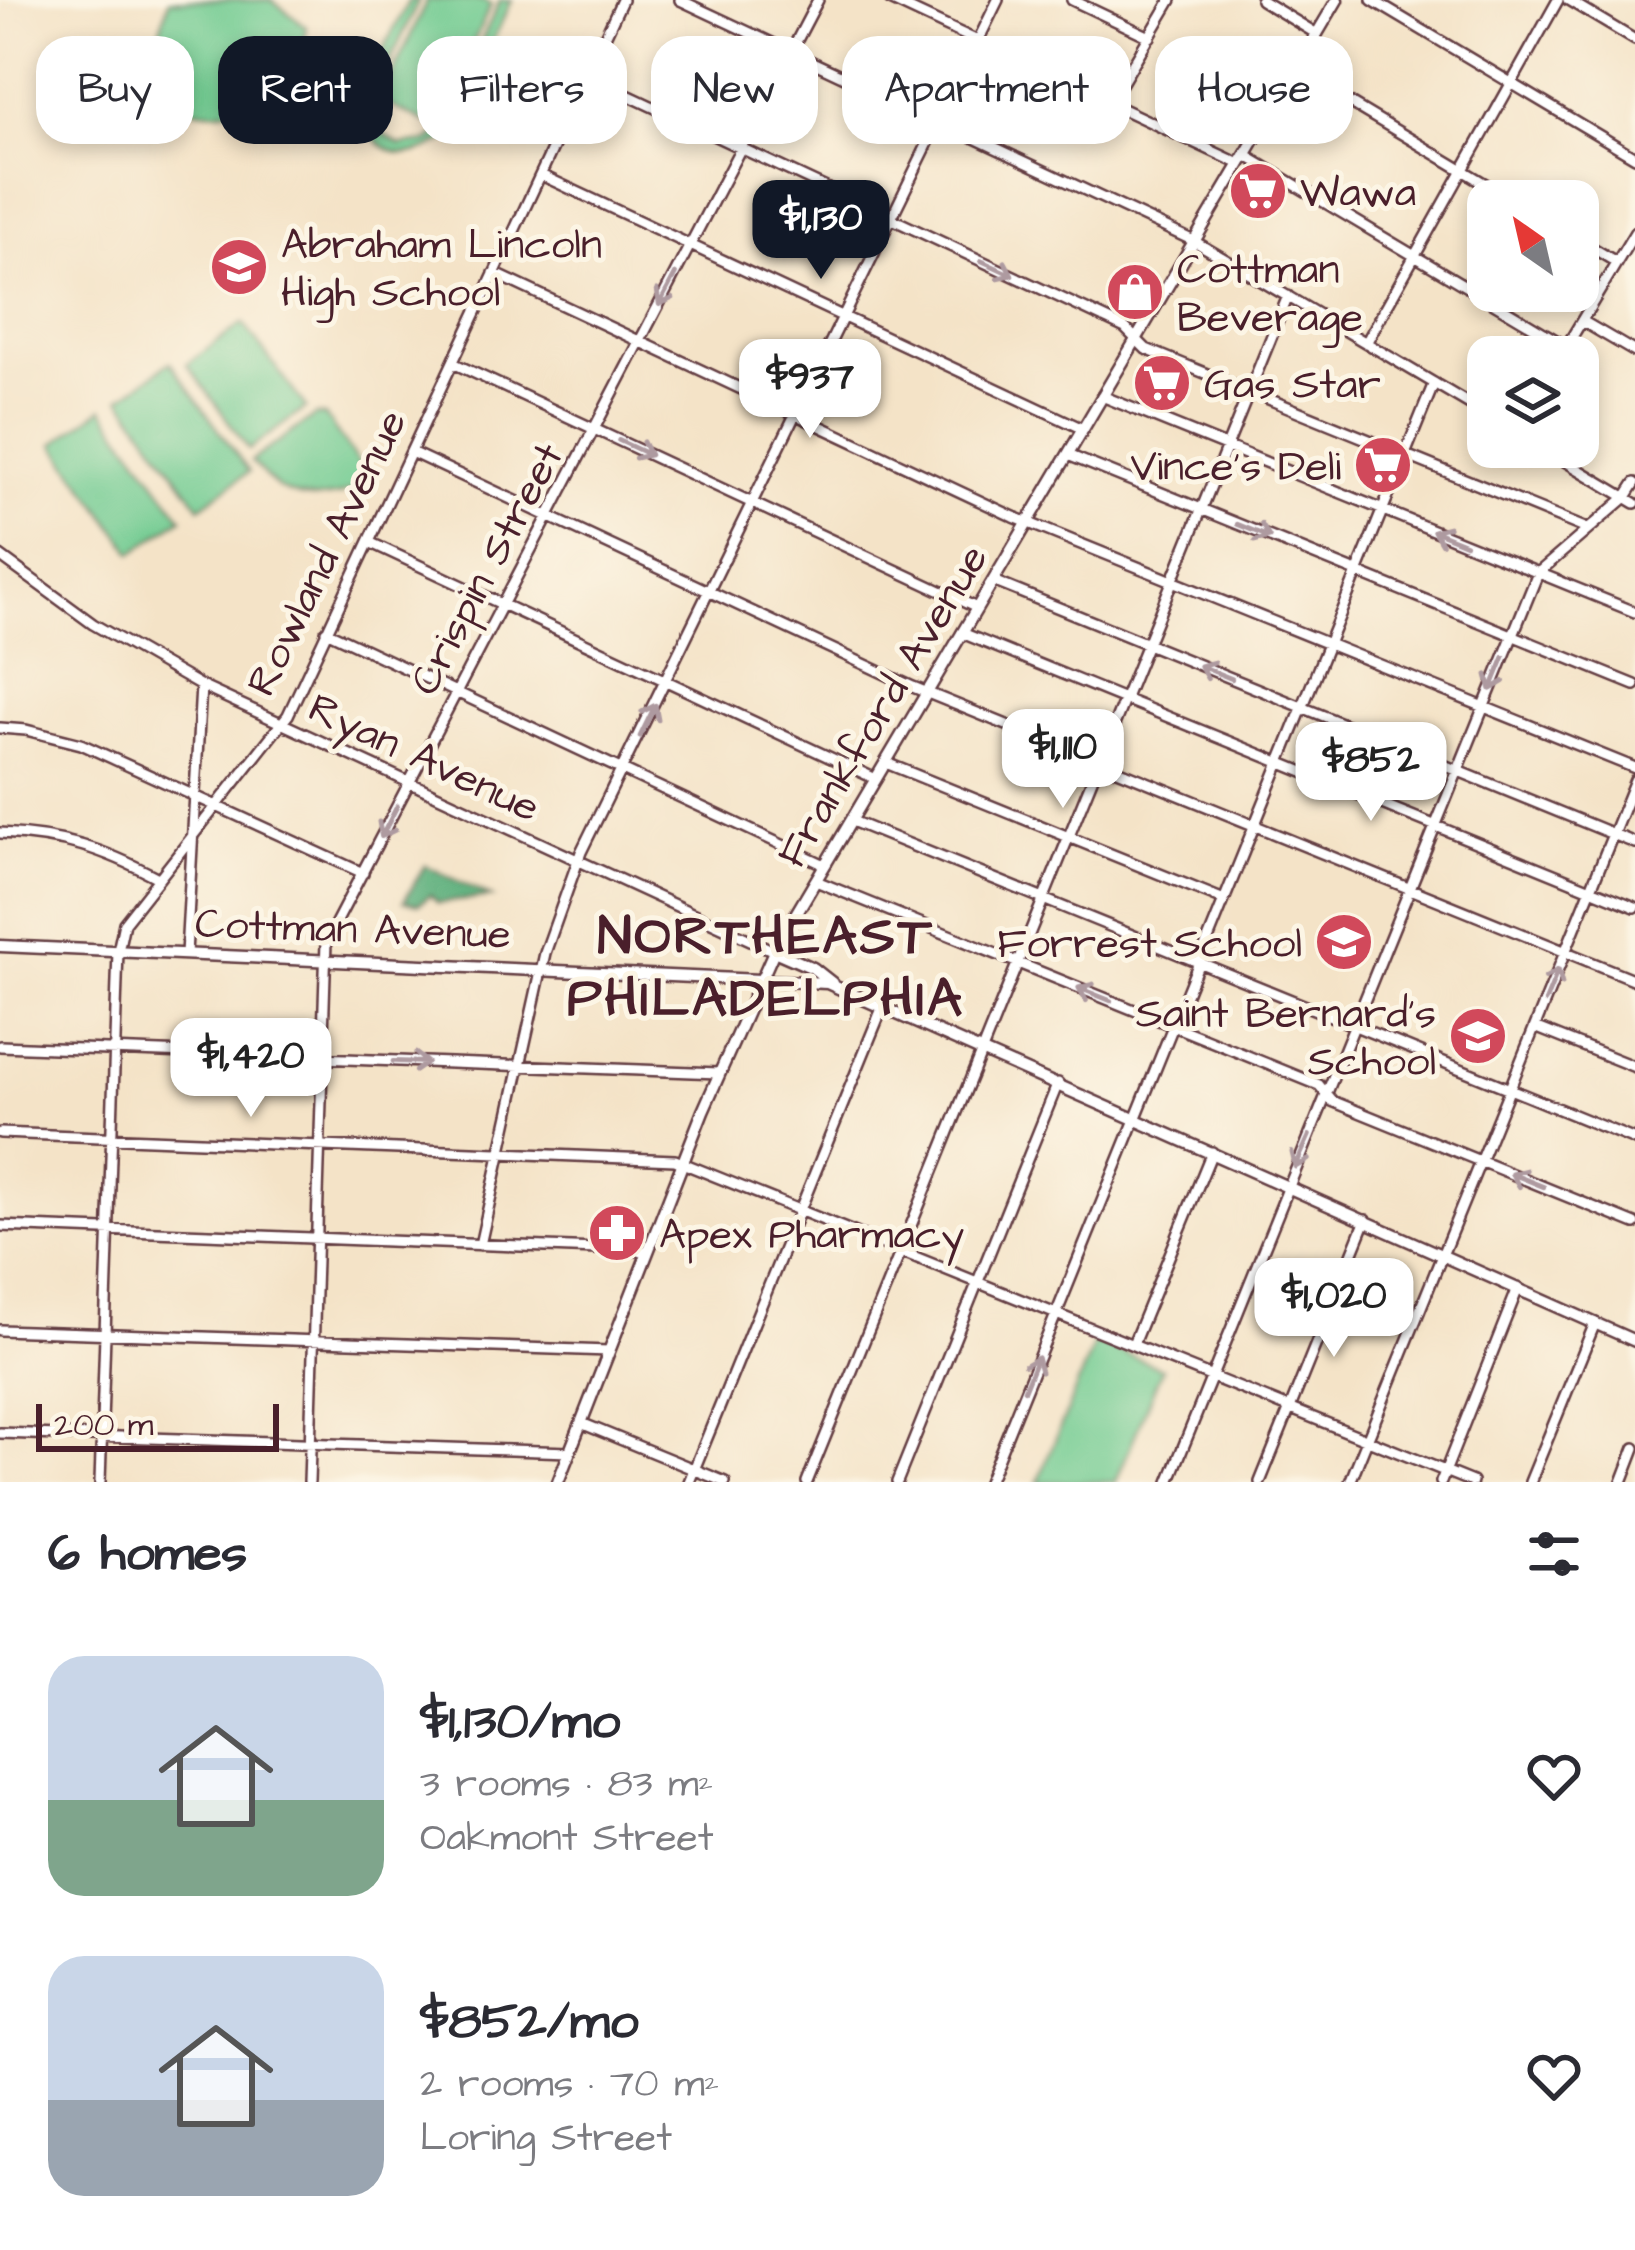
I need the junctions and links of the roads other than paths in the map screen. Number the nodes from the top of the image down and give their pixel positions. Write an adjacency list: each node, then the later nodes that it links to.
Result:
1 (622, 0): 14 (street, Rowland Avenue)
2 (680, 0): 15 (street)
3 (818, 0): 16 (street, Crispin Street)
4 (890, 0): 17 (street)
5 (998, 0): 18 (street)
6 (1072, 0): 19 (street)
7 (1171, 0): 19 (street)
8 (1261, 0): 13 (street)
9 (1337, 0): 13 (main road, Frankford Avenue)
10 (1372, 0): 22 (street)
11 (1558, 0): 22 (street)
12 (1568, 0): 20 (street)
13 (1317, 34)
14 (605, 36)
15 (757, 36)
16 (799, 36)
17 (966, 36)
18 (982, 36)
19 (1150, 37): 21 (street)
20 (1635, 40)
21 (1131, 70)
22 (1511, 83): 32 (street); 34 (street)
23 (627, 95): 31 (street)
24 (1353, 105): 34 (street)
25 (1131, 112): 33 (street)
26 (555, 144): 35 (street, Rowland Avenue)
27 (742, 144): 31 (street, Crispin Street)
28 (929, 144): 37 (street)
29 (987, 144): 39 (street)
30 (1252, 144): 33 (main road, Frankford Avenue)
31 (740, 148): 37 (street); 40 (street, Crispin Street)
32 (1635, 157)
33 (1243, 159): 39 (main road, Frankford Avenue); 42 (street)
34 (1463, 171): 36 (street); 42 (street)
35 (541, 175): 40 (street); 44 (street, Rowland Avenue)
36 (1478, 180)
37 (892, 219): 46 (street); 50 (street, one-way to 50)
38 (1635, 232): 43 (street)
39 (1194, 241): 45 (street); 50 (main road, Frankford Avenue)
40 (690, 245): 46 (street); 51 (street, Crispin Street, one-way to 51)
41 (1599, 252): 43 (street)
42 (1415, 256): 48 (street); 52 (street)
43 (1616, 262): 47 (street)
44 (494, 273): 51 (street); 54 (street, Rowland Avenue)
45 (1288, 296): 52 (street); 56 (street)
46 (844, 317): 59 (street); 61 (street)
47 (1582, 321): 49 (street); 53 (street)
48 (1549, 336)
49 (1572, 336)
50 (1136, 339): 56 (street); 57 (main road, Frankford Avenue)
51 (640, 341): 59 (street); 60 (street, Crispin Street)
52 (1366, 343): 55 (street)
53 (1635, 352)
54 (453, 363): 60 (street); 63 (street, Rowland Avenue)
55 (1434, 383): 58 (street); 65 (street)
56 (1250, 392): 62 (street); 65 (street)
57 (1102, 396): 61 (main road, Frankford Avenue); 62 (street)
58 (1467, 403)
59 (797, 415): 69 (street); 73 (street)
60 (594, 429): 69 (street, one-way to 69); 72 (street, Crispin Street)
61 (1083, 429): 64 (main road, Frankford Avenue)
62 (1227, 447): 70 (street); 71 (street)
63 (411, 452): 72 (street); 75 (street, Rowland Avenue)
64 (1068, 455): 70 (street); 73 (main road, Frankford Avenue)
65 (1405, 455): 71 (street); 74 (street)
66 (1576, 468): 68 (street)
67 (1635, 483): 68 (street)
68 (1630, 500): 74 (street)
69 (754, 504): 81 (street); 83 (street)
70 (1202, 509): 77 (street, one-way to 77); 80 (street)
71 (1383, 510): 77 (street); 78 (street, one-way to 71)
72 (548, 516): 81 (street); 82 (street, Crispin Street)
73 (1028, 522): 79 (main road, Frankford Avenue); 80 (street)
74 (1587, 529): 78 (street)
75 (369, 542): 82 (street); 85 (street, Rowland Avenue)
76 (0, 556): 91 (street, Ryan Avenue)
77 (1357, 572): 87 (street); 89 (street)
78 (1538, 573): 84 (street); 87 (street)
79 (993, 581): 83 (main road, Frankford Avenue); 88 (street)
80 (1173, 581): 88 (street); 89 (street)
81 (710, 592): 90 (street); 94 (street)
82 (503, 604): 90 (street); 93 (street, Crispin Street)
83 (977, 608): 86 (main road, Frankford Avenue)
84 (1635, 612)
85 (326, 631): 93 (street); 98 (street, Rowland Avenue)
86 (962, 633): 94 (main road, Frankford Avenue); 95 (street)
87 (1512, 636): 92 (street); 97 (street, one-way to 97)
88 (1147, 644): 95 (street); 96 (street, one-way to 88)
89 (1328, 644): 96 (street); 97 (street)
90 (667, 681): 104 (street, one-way to 90); 106 (street)
91 (201, 686): 98 (street, Ryan Avenue); 109 (street)
92 (1635, 686)
93 (457, 693): 104 (street); 108 (street, Crispin Street)
94 (927, 693): 100 (street); 101 (main road, Frankford Avenue)
95 (1124, 699): 100 (street); 102 (street)
96 (1302, 707): 102 (street); 105 (street)
97 (1484, 707): 103 (street); 105 (street)
98 (279, 724): 108 (street, Ryan Avenue); 110 (street, Rowland Avenue)
99 (0, 728): 109 (street)
100 (1098, 762): 112 (street); 117 (street)
101 (886, 763): 106 (main road, Frankford Avenue); 117 (street)
102 (1280, 763): 112 (street); 113 (street)
103 (1635, 768)
104 (622, 770): 119 (street); 120 (street)
105 (1458, 771): 113 (street); 115 (street)
106 (876, 779): 111 (main road, Frankford Avenue)
107 (1635, 780): 115 (street)
108 (408, 784): 119 (street, Ryan Avenue); 121 (street, Crispin Street, one-way to 121)
109 (195, 798): 110 (street); 116 (street)
110 (216, 805): 116 (street, Rowland Avenue); 121 (street)
111 (852, 821): 120 (main road, Frankford Avenue); 126 (street)
112 (1254, 826): 124 (street); 127 (street)
113 (1435, 826): 124 (street); 125 (street)
114 (0, 833): 122 (street)
115 (1613, 834): 118 (street); 125 (street)
116 (192, 835): 122 (street, Rowland Avenue); 133 (street)
117 (1068, 837): 126 (street); 127 (street)
118 (1635, 843)
119 (578, 862): 131 (street, Ryan Avenue); 137 (street)
120 (825, 865): 123 (main road, Frankford Avenue)
121 (363, 873): 134 (street, Crispin Street)
122 (158, 878): 130 (street, Rowland Avenue)
123 (816, 881): 131 (main road, Frankford Avenue); 135 (street)
124 (1410, 889): 132 (street); 142 (street)
125 (1590, 889): 128 (street); 132 (street)
126 (1042, 900): 135 (street); 136 (street)
127 (1224, 900): 136 (street)
128 (1635, 907)
129 (0, 946): 130 (main road, Cottman Avenue)
130 (118, 951): 133 (main road, Cottman Avenue); 147 (street, Rowland Avenue)
131 (774, 951): 138 (main road, Frankford Avenue); 140 (main road)
132 (1565, 952): 139 (street); 144 (street, one-way to 132)
133 (186, 954): 134 (main road, Cottman Avenue)
134 (326, 959): 137 (main road, Cottman Avenue); 148 (street, Crispin Street)
135 (1016, 962): 143 (street, one-way to 135); 146 (street)
136 (1198, 963): 142 (street); 143 (street)
137 (543, 968): 138 (main road, Cottman Avenue); 149 (street)
138 (760, 978): 140 (main road, Cottman Avenue); 151 (main road, Frankford Avenue)
139 (1635, 980)
140 (835, 986): 141 (main road, Cottman Avenue)
141 (883, 1006): 146 (main road, Cottman Avenue); 165 (street)
142 (1353, 1024): 153 (street); 154 (street)
143 (1173, 1026): 154 (street); 155 (street)
144 (1535, 1027): 150 (street); 153 (street)
145 (0, 1046): 147 (street)
146 (981, 1049): 152 (main road, Cottman Avenue); 172 (street)
147 (115, 1052): 148 (street); 157 (street, Rowland Avenue)
148 (323, 1059): 149 (street, one-way to 149); 159 (street, Crispin Street)
149 (521, 1066): 151 (street); 160 (street)
150 (1635, 1066)
151 (719, 1073): 163 (main road, Frankford Avenue)
152 (1058, 1083): 155 (main road, Cottman Avenue); 175 (street)
153 (1508, 1088): 158 (street); 162 (street)
154 (1326, 1095): 162 (street); 164 (street, one-way to 164)
155 (1135, 1118): 161 (main road, Cottman Avenue); 177 (street)
156 (0, 1133): 157 (street)
157 (112, 1137): 159 (street); 169 (street, Rowland Avenue)
158 (1635, 1140)
159 (320, 1145): 160 (street); 170 (street, Crispin Street)
160 (501, 1152): 163 (street); 171 (street)
161 (1212, 1152): 164 (main road, Cottman Avenue); 183 (street)
162 (1480, 1161): 167 (street, one-way to 162); 174 (street)
163 (683, 1162): 165 (street); 173 (main road, Frankford Avenue)
164 (1288, 1185): 166 (main road, Cottman Avenue); 185 (street)
165 (799, 1209): 172 (street); 194 (street)
166 (1366, 1220): 174 (main road, Cottman Avenue); 186 (street)
167 (1635, 1225)
168 (0, 1226): 169 (street)
169 (109, 1231): 170 (street); 180 (street, Rowland Avenue)
170 (317, 1238): 171 (street); 182 (street, Crispin Street)
171 (480, 1245): 173 (street)
172 (899, 1250): 175 (street); 201 (street)
173 (648, 1251): 184 (main road, Frankford Avenue)
174 (1441, 1254): 176 (main road, Cottman Avenue); 190 (street)
175 (978, 1281): 177 (street); 202 (street)
176 (1518, 1288): 178 (main road, Cottman Avenue); 195 (street)
177 (1056, 1313): 183 (street); 203 (street, one-way to 177)
178 (1595, 1323): 181 (main road, Cottman Avenue); 208 (street)
179 (0, 1330): 180 (street)
180 (105, 1334): 182 (street); 189 (street, Rowland Avenue)
181 (1635, 1340)
182 (314, 1341): 184 (street); 191 (street, Crispin Street)
183 (1133, 1344): 185 (street)
184 (609, 1351): 187 (main road, Frankford Avenue)
185 (1211, 1376): 186 (street); 204 (street)
186 (1290, 1408): 190 (street); 205 (street)
187 (581, 1424): 193 (main road, Frankford Avenue); 194 (street)
188 (0, 1433): 189 (street)
189 (102, 1436): 191 (street); 196 (street, Rowland Avenue)
190 (1367, 1439): 195 (street); 206 (street)
191 (310, 1444): 193 (street); 197 (street, Crispin Street)
192 (1635, 1448): 209 (street)
193 (570, 1452): 198 (main road, Frankford Avenue)
194 (694, 1470): 199 (street); 200 (street)
195 (1443, 1476): 207 (street)
196 (100, 1482)
197 (309, 1482)
198 (558, 1482)
199 (689, 1482)
200 (725, 1482)
201 (807, 1482)
202 (897, 1482)
203 (988, 1482)
204 (1169, 1482)
205 (1260, 1482)
206 (1350, 1482)
207 (1472, 1482)
208 (1530, 1482)
209 (1622, 1482)

